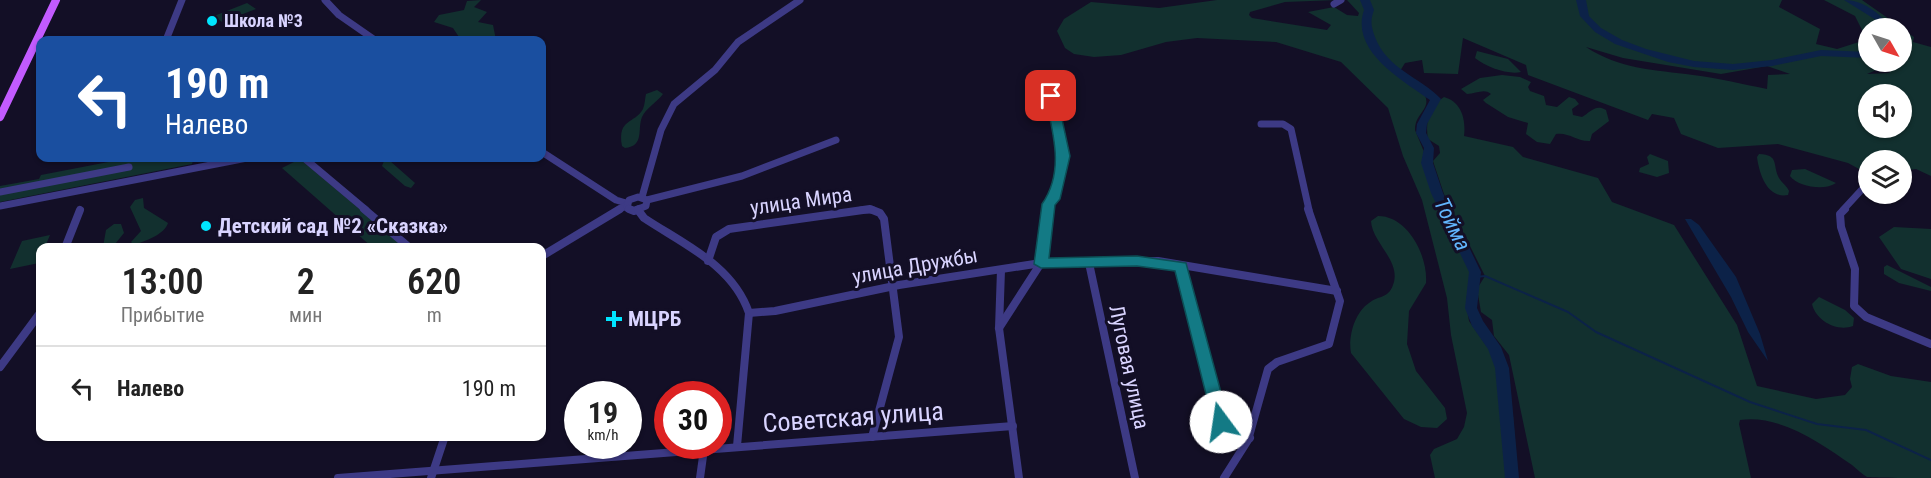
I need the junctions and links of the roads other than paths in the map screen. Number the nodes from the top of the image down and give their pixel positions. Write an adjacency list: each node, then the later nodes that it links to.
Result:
1 (56, 0): 7 (main road)
2 (182, 0): 8 (street)
3 (325, 0): 9 (street)
4 (800, 0): 21 (street)
5 (1341, 0): 6 (street)
6 (1334, 4)
7 (39, 36)
8 (168, 36)
9 (369, 36)
10 (36, 42): 12 (main road)
11 (1051, 96): 31 (street)
12 (0, 117)
13 (1261, 124): 35 (street)
14 (836, 140): 21 (street)
15 (546, 155): 22 (street)
16 (226, 162): 23 (street)
17 (309, 162): 27 (street)
18 (129, 167): 19 (street)
19 (0, 192)
20 (1858, 196): 39 (street)
21 (645, 198): 22 (street); 25 (street)
22 (626, 204): 25 (street); 28 (street)
23 (0, 206)
24 (80, 210): 26 (street)
25 (638, 210): 29 (street)
26 (67, 243)
27 (404, 243)
28 (546, 254)
29 (708, 261): 34 (street, улица Мира); 36 (street)
30 (1089, 263): 31 (street, улица Дружбы); 32 (street, улица Дружбы); 53 (street, Луговая улица)
31 (1041, 264): 33 (street, улица Дружбы); 38 (street)
32 (1181, 267): 35 (street, улица Дружбы); 43 (street)
33 (1001, 270): 34 (street, улица Дружбы); 38 (street)
34 (892, 287): 36 (street, улица Дружбы); 42 (street, улица Мира)
35 (1337, 291): 43 (street)
36 (749, 312): 46 (street)
37 (36, 318): 40 (street)
38 (999, 328): 41 (street)
39 (1931, 344)
40 (0, 367)
41 (1013, 426): 42 (street, Советская улица); 52 (street)
42 (872, 437): 46 (street, Советская улица)
43 (1250, 438): 54 (street)
44 (444, 441): 49 (street)
45 (732, 446): 46 (street, Советская улица)
46 (737, 446)
47 (654, 454): 49 (street, Советская улица)
48 (703, 459): 51 (street)
49 (432, 474): 50 (street, Советская улица)
50 (338, 478)
51 (700, 478)
52 (1019, 478)
53 (1135, 478)
54 (1224, 478)

